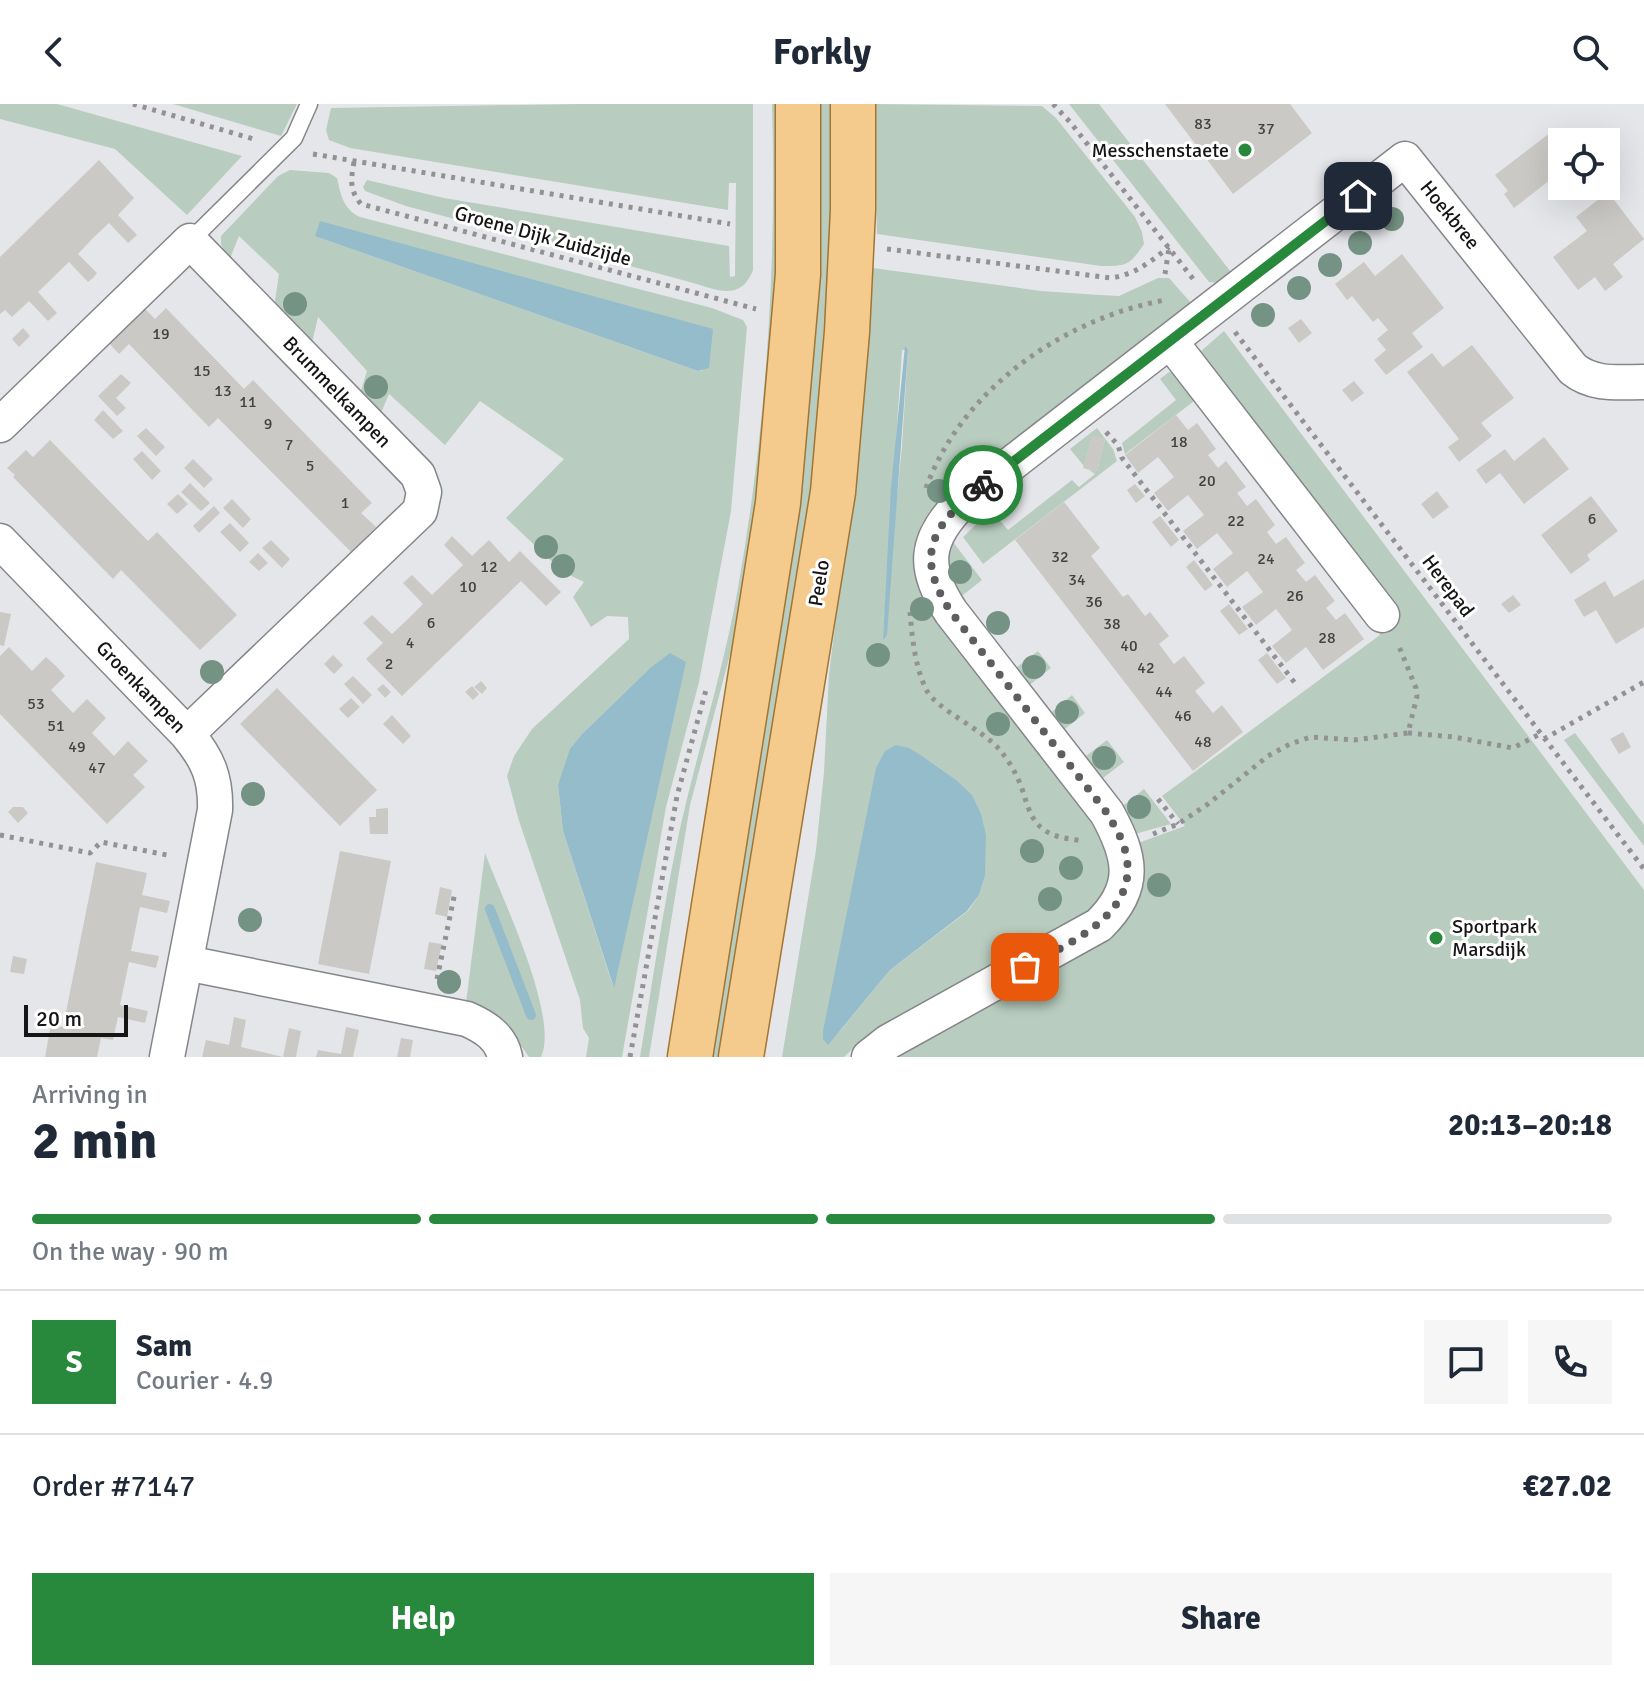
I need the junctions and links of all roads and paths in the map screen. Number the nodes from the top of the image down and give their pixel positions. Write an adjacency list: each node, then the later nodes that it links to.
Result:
1 (133, 104): 6 (path, Groene Dijk Zuidzijde)
2 (309, 104): 6 (lane)
3 (798, 104): 41 (main road)
4 (853, 104): 42 (main road, Peelo)
5 (1053, 104): 10 (path)
6 (284, 148): 7 (path, Groene Dijk Zuidzijde); 9 (lane)
7 (354, 161): 8 (path, Groene Dijk Zuidzijde); 13 (path, Groene Dijk Zuidzijde)
8 (730, 224)
9 (190, 241): 18 (street); 27 (street, Brummelkampen)
10 (1169, 247): 11 (path); 12 (path)
11 (878, 248)
12 (1165, 274)
13 (761, 310)
14 (1220, 314): 15 (street, Hoekbree); 16 (street, Hoekbree); 19 (path); 28 (path, Herepad)
15 (1170, 341): 17 (street, Hoekbree); 22 (street)
16 (1644, 382)
17 (1085, 406): 25 (path); 32 (street, Hoekbree)
18 (0, 425)
19 (921, 501)
20 (0, 541): 27 (street, Groenkampen)
21 (910, 609): 32 (path)
22 (1382, 615): 26 (path)
23 (709, 677): 40 (path)
24 (1644, 682): 28 (path)
25 (1298, 687)
26 (1408, 733): 28 (path); 30 (path)
27 (187, 734): 33 (street, Groenkampen)
28 (1542, 736): 34 (path, Herepad)
29 (1158, 799): 30 (path)
30 (1178, 824): 32 (path)
31 (0, 835): 33 (path)
32 (1123, 842): 43 (street, Hoekbree)
33 (206, 863): 36 (street, Groenkampen)
34 (1644, 869)
35 (455, 892): 37 (path)
36 (186, 963): 37 (street); 38 (street, Groenkampen)
37 (431, 1011): 39 (street)
38 (167, 1057)
39 (505, 1057)
40 (630, 1057)
41 (690, 1057)
42 (741, 1057)
43 (869, 1057)

